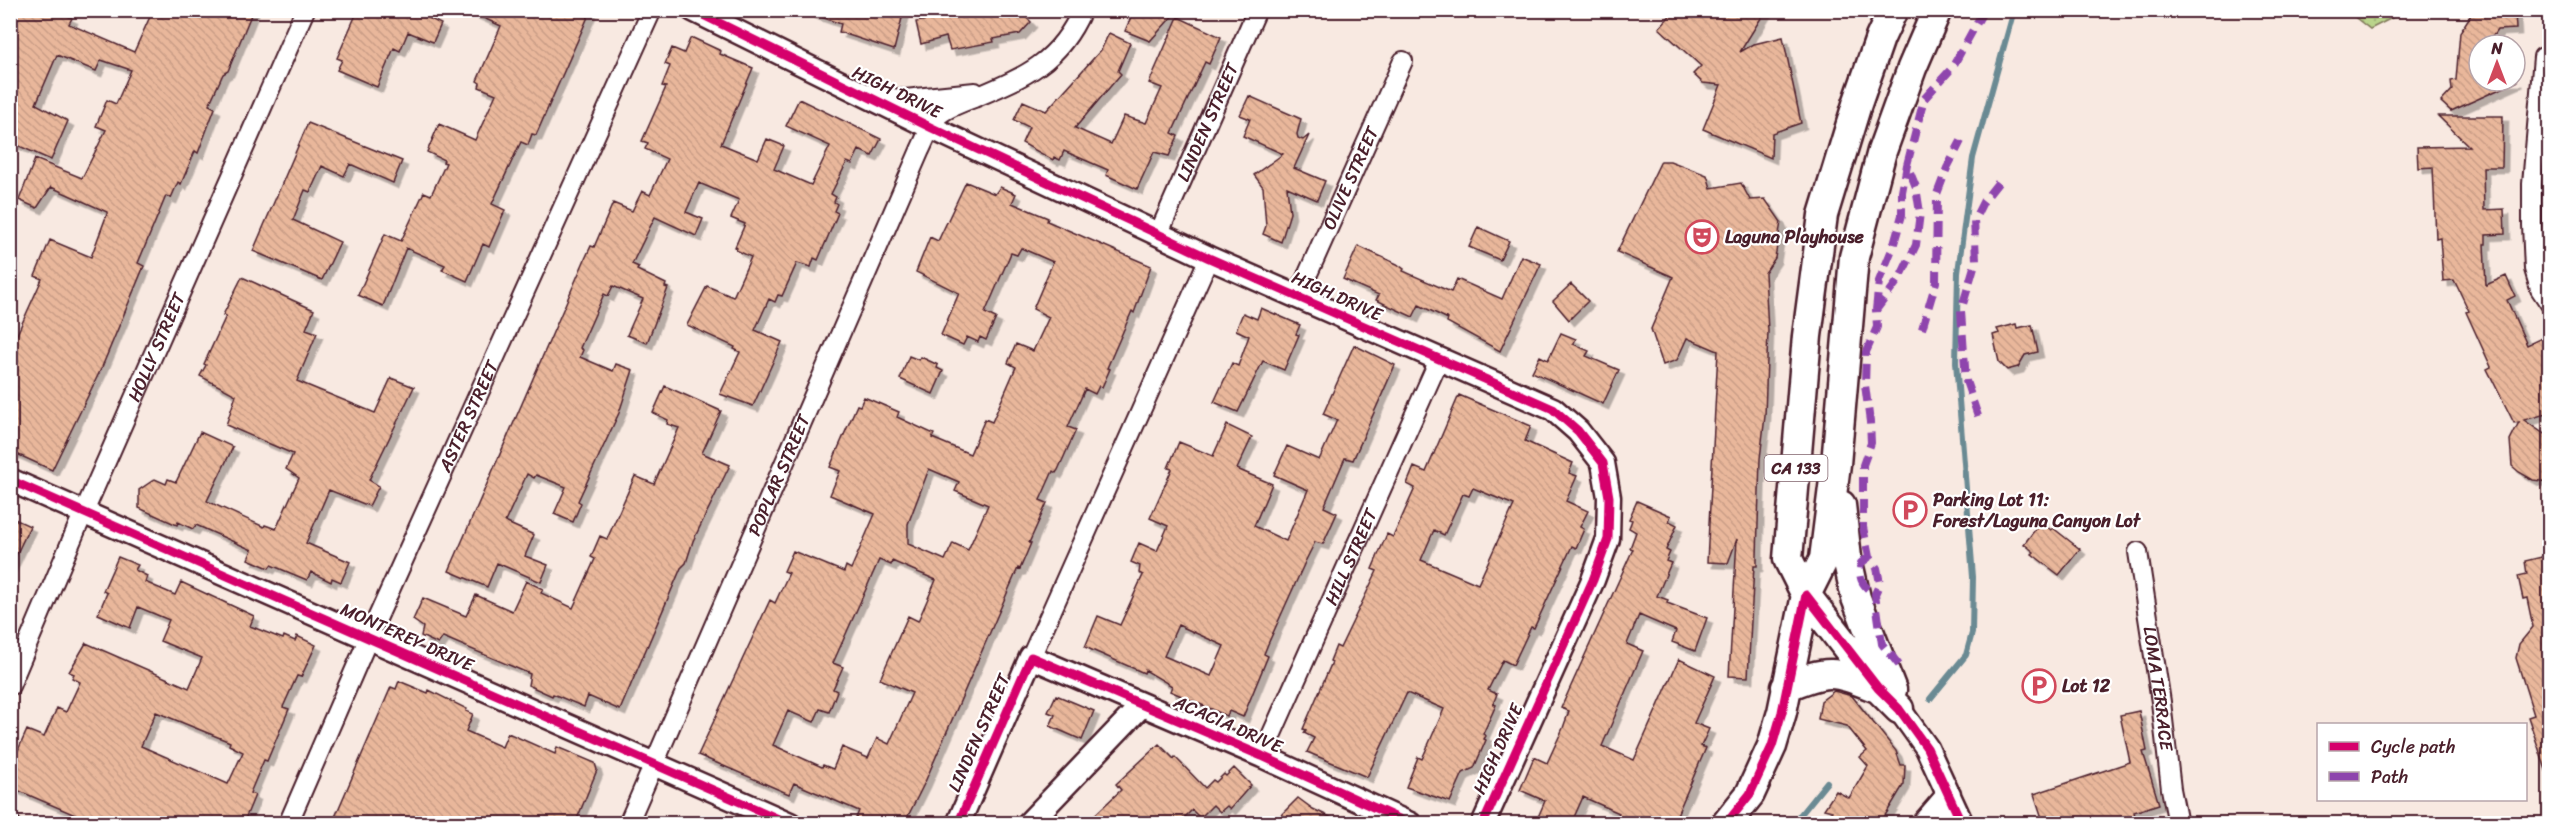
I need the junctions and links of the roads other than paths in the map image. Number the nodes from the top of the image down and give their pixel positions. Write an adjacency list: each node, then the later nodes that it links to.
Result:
1 (305, 10): 22 (street, HOLLY STREET)
2 (652, 10): 25 (street, ASTER STREET)
3 (693, 10): 11 (street, HIGH DRIVE)
4 (1082, 10): 10 (street)
5 (1257, 10): 15 (street, LINDEN STREET)
6 (1893, 10): 12 (main road, CA 133)
7 (1937, 10): 13 (main road, CA 133)
8 (2543, 57): 18 (street)
9 (1403, 61): 17 (street, OLIVE STREET)
10 (992, 90): 11 (street); 14 (street)
11 (868, 96): 14 (street, HIGH DRIVE)
12 (1857, 104): 13 (main road); 24 (main road, CA 133)
13 (1894, 119): 20 (main road, CA 133)
14 (932, 128): 15 (street, HIGH DRIVE); 33 (street, POPLAR STREET)
15 (1158, 235): 16 (street, HIGH DRIVE)
16 (1209, 258): 17 (street, HIGH DRIVE); 26 (street, LINDEN STREET)
17 (1298, 297): 19 (street, HIGH DRIVE)
18 (2550, 304)
19 (1439, 360): 32 (street, HILL STREET); 41 (street, HIGH DRIVE)
20 (1836, 464): 24 (main road, CA 133); 31 (main road, CA 133)
21 (10, 480): 22 (street, MONTEREY DRIVE)
22 (84, 511): 25 (street, MONTEREY DRIVE); 27 (street, HOLLY STREET)
23 (2138, 552): 45 (street, LOMA TERRACE)
24 (1806, 596): 28 (main road, CA 133); 29 (main road)
25 (369, 639): 33 (street, MONTEREY DRIVE); 35 (street, ASTER STREET)
26 (1031, 657): 30 (street, ACACIA DRIVE); 38 (street, LINDEN STREET)
27 (10, 686)
28 (1786, 687): 29 (main road); 42 (main road, CA 133)
29 (1878, 688): 31 (main road)
30 (1143, 705): 32 (street, ACACIA DRIVE); 39 (street)
31 (1899, 709): 34 (street)
32 (1262, 756): 40 (street, ACACIA DRIVE)
33 (654, 764): 36 (street, POPLAR STREET); 37 (street, MONTEREY DRIVE)
34 (1948, 794): 43 (street); 44 (street)
35 (288, 824)
36 (628, 824)
37 (790, 824)
38 (958, 824)
39 (1028, 824)
40 (1410, 824)
41 (1483, 824)
42 (1726, 824)
43 (1923, 824)
44 (1962, 824)
45 (2178, 824)

